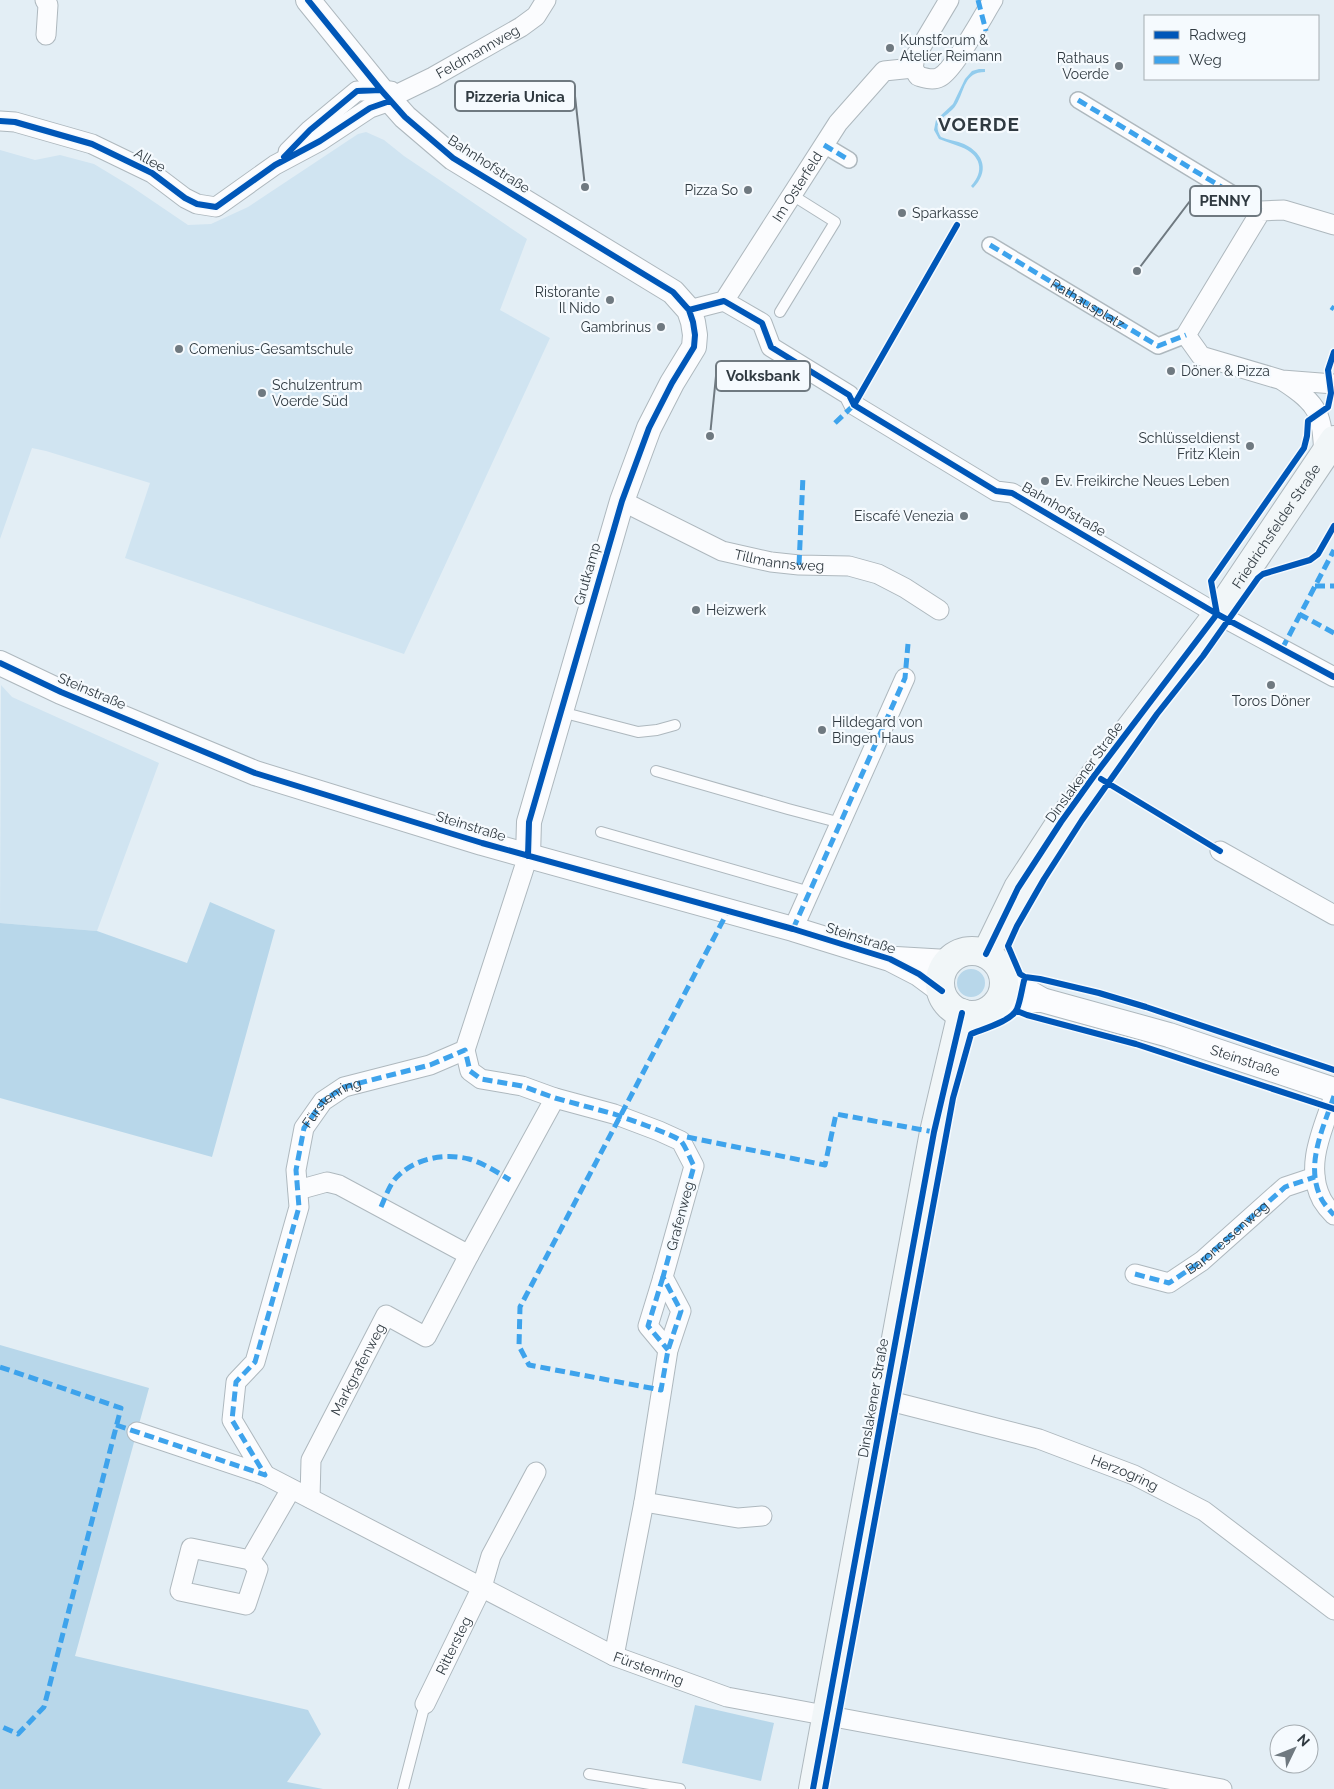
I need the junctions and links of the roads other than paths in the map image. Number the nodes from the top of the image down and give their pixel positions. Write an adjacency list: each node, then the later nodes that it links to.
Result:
1 (45, 0): 6 (street)
2 (308, 0): 8 (street, Bahnhofstraße)
3 (546, 0): 8 (street, Feldmannweg)
4 (949, 0): 7 (street)
5 (993, 0): 7 (street)
6 (46, 35)
7 (913, 68): 11 (street, Im Osterfeld)
8 (391, 94): 10 (street, Allee); 18 (street, Bahnhofstraße)
9 (1078, 100): 14 (street)
10 (0, 121)
11 (824, 145): 12 (street); 13 (street, Im Osterfeld)
12 (849, 160)
13 (792, 196): 17 (street, Im Osterfeld); 19 (lane)
14 (1261, 211): 15 (street); 20 (street)
15 (1334, 224)
16 (990, 245): 20 (street, Rathausplatz)
17 (724, 301): 18 (street); 26 (street, Bahnhofstraße)
18 (689, 310): 24 (street, Grutkamp)
19 (780, 312)
20 (1186, 335): 21 (street)
21 (1282, 380): 22 (street); 23 (street)
22 (1334, 384)
23 (1329, 449): 26 (main road, Friedrichsfelder Straße)
24 (622, 501): 25 (street, Tillmannsweg); 30 (street, Grutkamp)
25 (939, 610)
26 (1217, 614): 28 (street, Bahnhofstraße); 40 (main road, Dinslakener Straße)
27 (0, 663): 36 (street, Steinstraße)
28 (1334, 677)
29 (905, 678): 33 (street)
30 (561, 712): 31 (lane); 36 (street, Grutkamp)
31 (674, 725)
32 (656, 771): 33 (lane)
33 (841, 823): 37 (street)
34 (601, 832): 37 (lane)
35 (1220, 850): 38 (street)
36 (528, 856): 39 (street, Steinstraße); 48 (street)
37 (810, 892): 39 (street)
38 (1334, 914)
39 (793, 929): 41 (street, Steinstraße)
40 (986, 954): 42 (main road); 43 (main road)
41 (890, 959): 42 (street, Steinstraße); 44 (street, Steinstraße)
42 (948, 962): 44 (main road)
43 (1004, 978): 45 (street, Steinstraße); 46 (main road)
44 (942, 991): 47 (main road)
45 (1042, 1000): 46 (street, Steinstraße); 49 (street, Steinstraße)
46 (991, 1008): 47 (main road)
47 (962, 1013): 59 (main road, Dinslakener Straße)
48 (465, 1050): 51 (street, Grafenweg); 53 (street, Fürstenring)
49 (1334, 1090)
50 (1334, 1096): 52 (street)
51 (555, 1098): 55 (street, Markgrafenweg); 57 (street, Grafenweg)
52 (1315, 1177): 54 (street); 56 (street, Baronessenweg)
53 (298, 1190): 55 (street); 62 (street, Fürstenring)
54 (1334, 1215)
55 (469, 1255): 64 (street, Markgrafenweg)
56 (1135, 1274)
57 (664, 1277): 58 (street); 58 (street, Grafenweg)
58 (668, 1350): 65 (street)
59 (886, 1400): 69 (street, Herzogring); 72 (main road, Dinslakener Straße)
60 (137, 1432): 62 (street, Fürstenring)
61 (536, 1472): 68 (street)
62 (265, 1475): 63 (street, Fürstenring)
63 (291, 1488): 64 (street, Fürstenring); 67 (street)
64 (310, 1498): 68 (street, Fürstenring)
65 (644, 1502): 66 (street); 70 (street)
66 (762, 1516)
67 (250, 1560)
68 (482, 1587): 70 (street, Fürstenring); 71 (street, Rittersteg)
69 (1334, 1610)
70 (614, 1656): 72 (street, Fürstenring)
71 (425, 1704): 74 (lane)
72 (827, 1716): 76 (main road, Dinslakener Straße); 77 (street)
73 (589, 1774): 75 (lane)
74 (403, 1789)
75 (680, 1789)
76 (814, 1789)
77 (1222, 1789)

